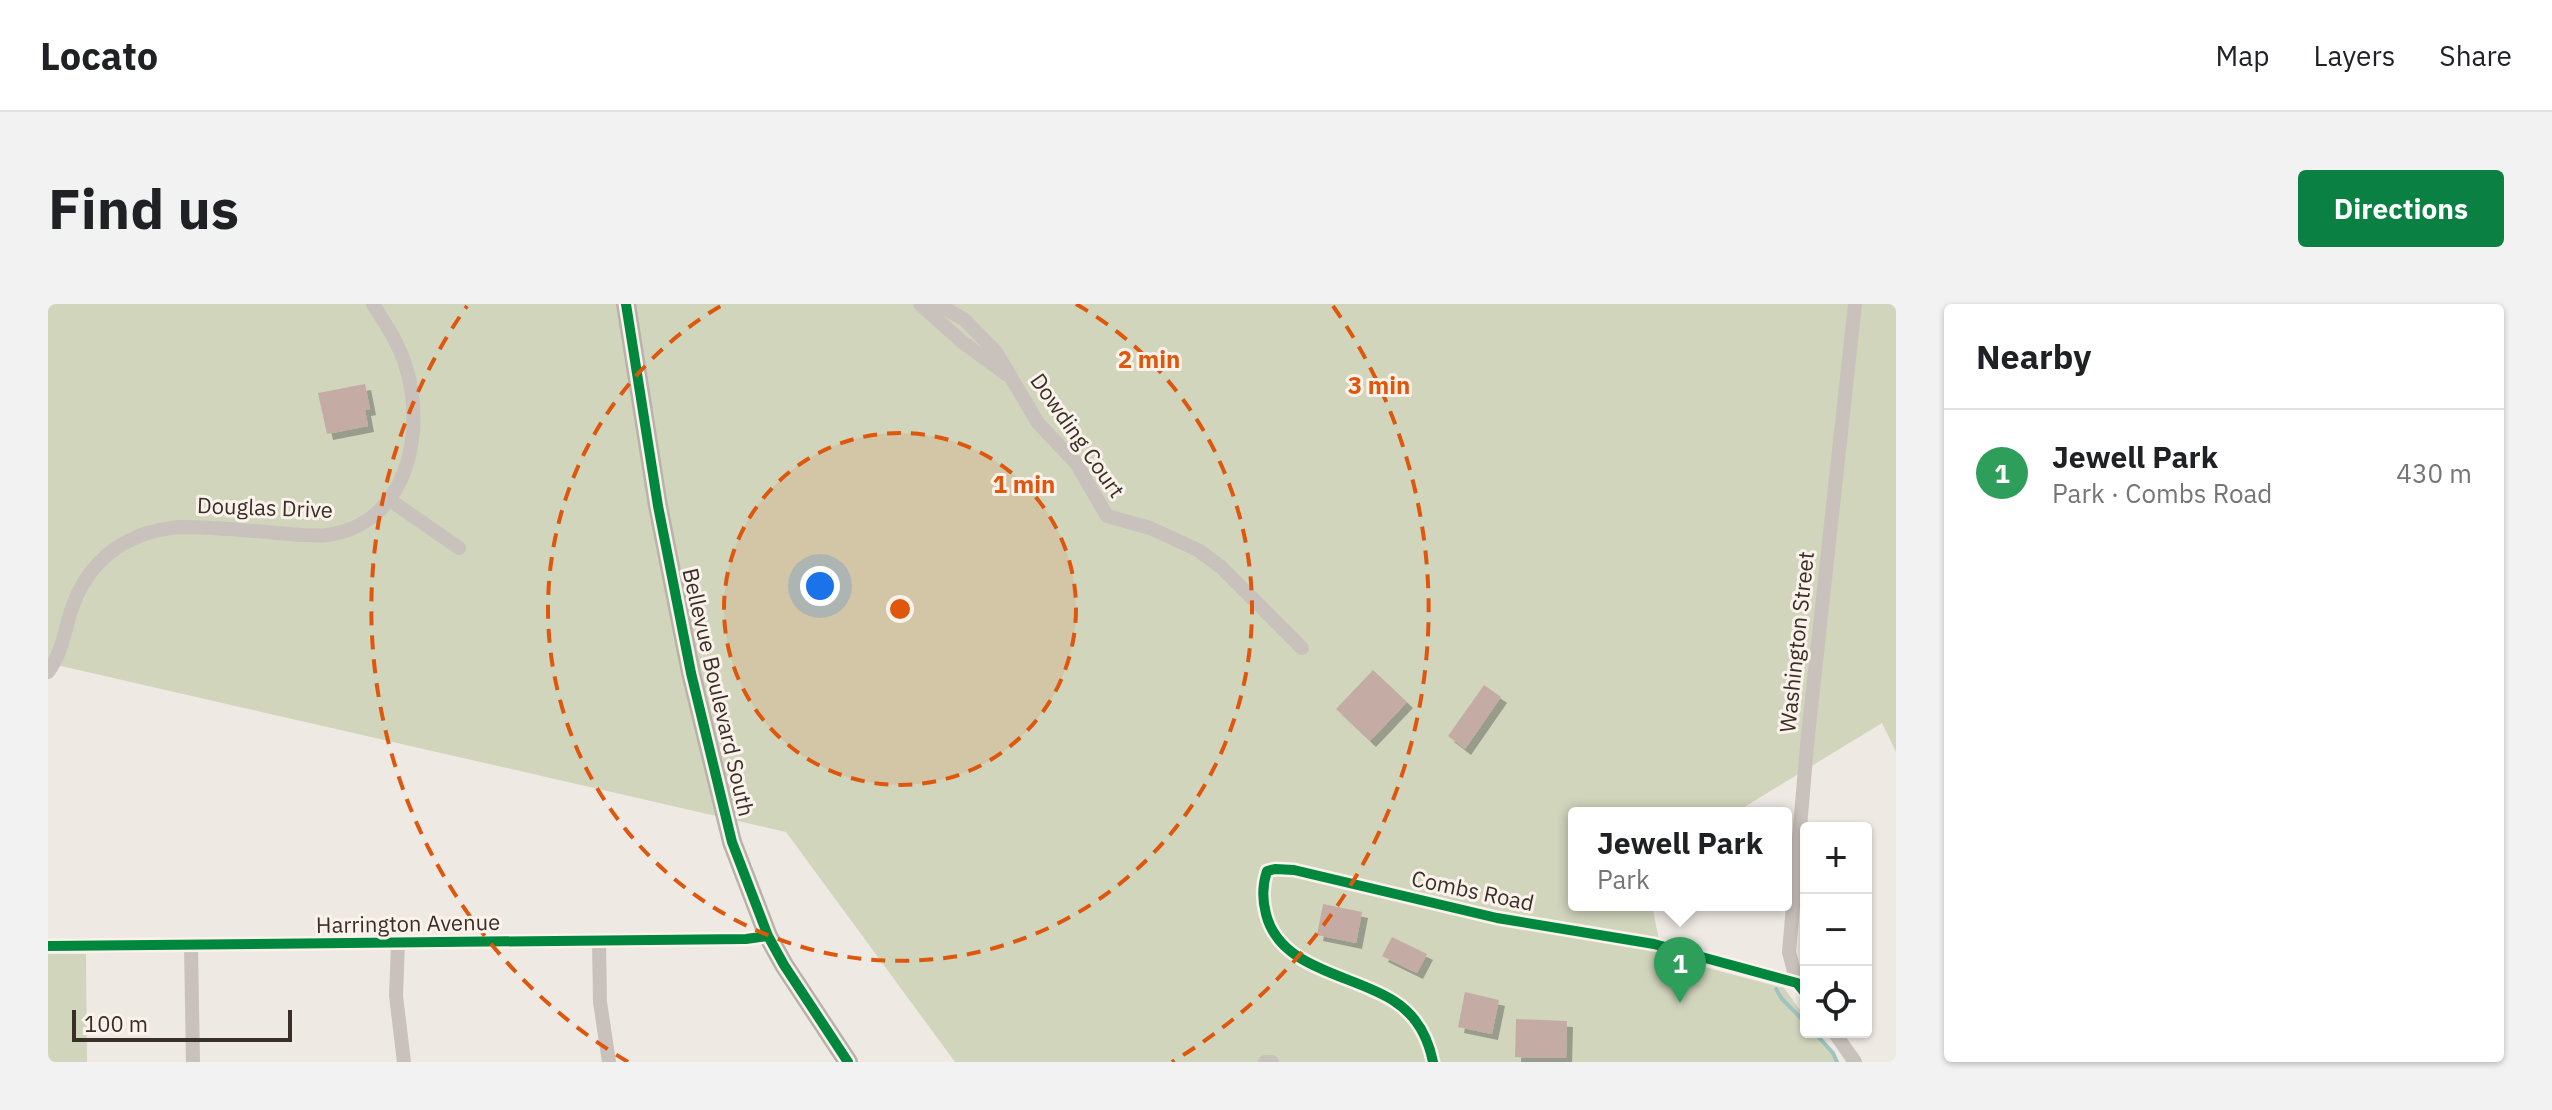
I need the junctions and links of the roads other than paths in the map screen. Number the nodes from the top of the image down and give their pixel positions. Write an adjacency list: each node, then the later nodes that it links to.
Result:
1 (373, 304): 7 (street, Douglas Drive)
2 (626, 304): 11 (street, Bellevue Boulevard South)
3 (920, 304): 6 (street, Dowding Court)
4 (938, 304): 6 (street, Dowding Court)
5 (1855, 304): 16 (street, Washington Street)
6 (1012, 379): 9 (street, Dowding Court)
7 (390, 500): 8 (street); 10 (street, Douglas Drive)
8 (459, 548)
9 (1302, 648)
10 (48, 672)
11 (768, 936): 12 (street, Harrington Avenue); 22 (street, Bellevue Boulevard South)
12 (599, 941): 13 (street, Harrington Avenue); 21 (street)
13 (398, 944): 15 (street, Harrington Avenue); 20 (street)
14 (48, 946): 15 (street, Harrington Avenue)
15 (191, 946): 19 (street)
16 (1800, 983)
17 (1800, 988): 25 (street, Combs Road)
18 (1838, 1038): 26 (street)
19 (193, 1062)
20 (404, 1062)
21 (609, 1062)
22 (848, 1062)
23 (1265, 1062): 24 (street)
24 (1272, 1062)
25 (1433, 1062)
26 (1855, 1062)

